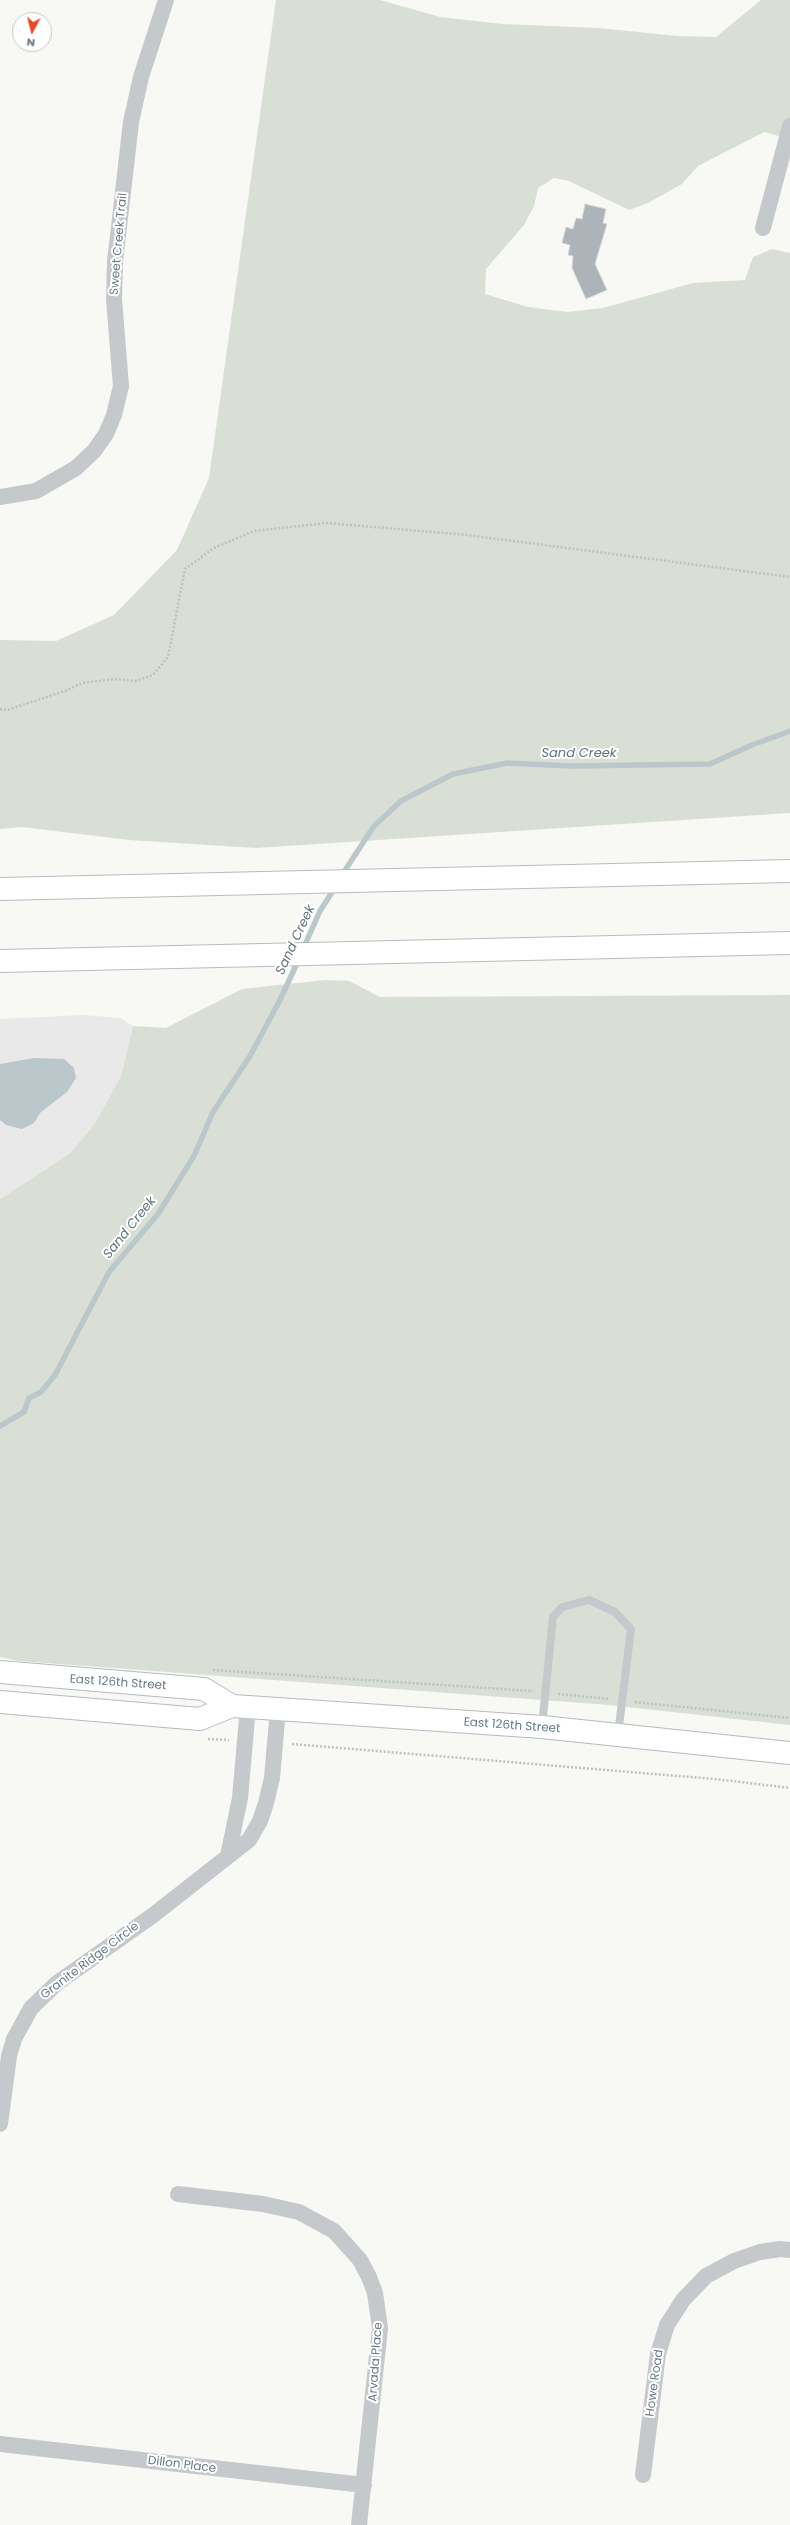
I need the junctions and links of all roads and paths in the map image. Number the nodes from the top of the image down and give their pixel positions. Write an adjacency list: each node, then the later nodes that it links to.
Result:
1 (166, 0): 4 (street, Sweet Creek Trail)
2 (790, 126): 3 (street)
3 (763, 228)
4 (0, 497)
5 (790, 577): 6 (path)
6 (0, 709)
7 (790, 871): 8 (main road)
8 (0, 889)
9 (790, 943): 10 (main road)
10 (0, 961)
11 (204, 1669): 13 (path)
12 (0, 1672): 16 (main road, East 126th Street)
13 (545, 1692): 14 (path); 14 (lane); 19 (lane)
14 (622, 1700): 18 (path); 20 (lane)
15 (0, 1702): 16 (main road, East 126th Street)
16 (240, 1706): 17 (main road, East 126th Street); 22 (street)
17 (278, 1709): 19 (main road, East 126th Street); 23 (street, Granite Ridge Circle)
18 (790, 1718)
19 (542, 1727): 20 (main road, East 126th Street)
20 (618, 1735): 24 (main road, East 126th Street)
21 (206, 1739): 22 (path)
22 (245, 1741): 26 (street)
23 (275, 1743): 25 (path); 26 (street, Granite Ridge Circle)
24 (790, 1753)
25 (790, 1788)
26 (228, 1856): 27 (street, Granite Ridge Circle)
27 (0, 2124)
28 (178, 2194): 32 (street, Arvada Place)
29 (790, 2250): 31 (street, Howe Road)
30 (0, 2444): 32 (street, Dillon Place)
31 (643, 2475)
32 (364, 2486): 33 (street, Arvada Place)
33 (359, 2525)

